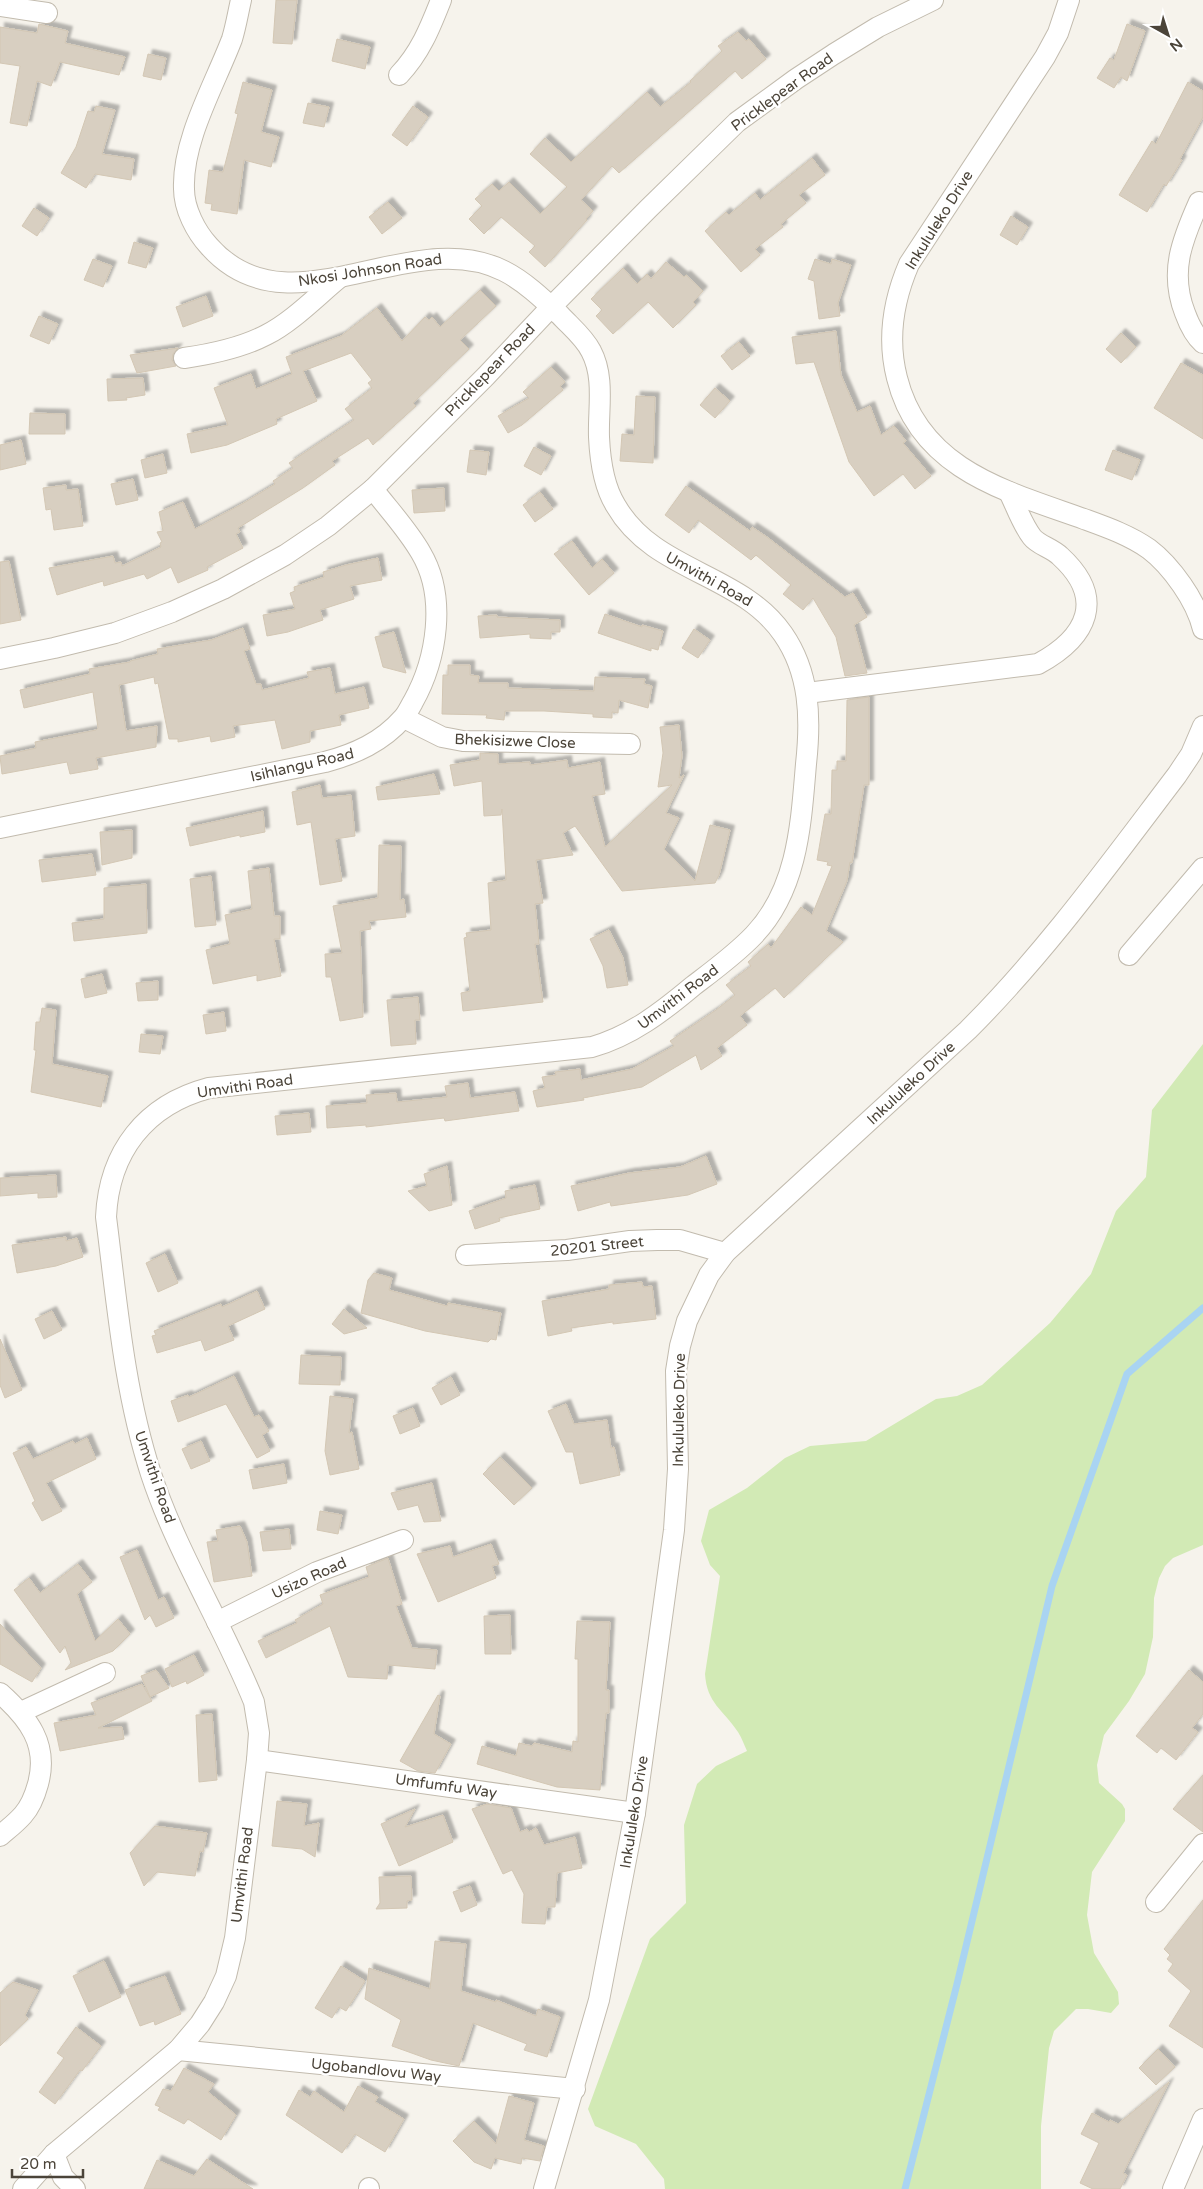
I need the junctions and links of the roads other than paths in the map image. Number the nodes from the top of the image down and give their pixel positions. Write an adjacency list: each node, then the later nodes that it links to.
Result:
1 (241, 0): 9 (street, Nkosi Johnson Road)
2 (441, 0): 7 (street)
3 (933, 0): 10 (street, Pricklepear Road)
4 (1069, 0): 14 (street, Inkululeko Drive)
5 (0, 6): 6 (street)
6 (47, 13)
7 (399, 75)
8 (1199, 202): 11 (street)
9 (339, 278): 10 (street, Nkosi Johnson Road); 12 (street)
10 (551, 307): 13 (street, Pricklepear Road); 18 (street, Umvithi Road)
11 (1203, 343)
12 (184, 358)
13 (373, 489): 17 (street, Pricklepear Road); 19 (street, Isihlangu Road)
14 (1009, 492): 15 (street, Inkululeko Drive); 18 (street)
15 (1198, 598): 16 (street, Inkululeko Drive)
16 (1203, 629)
17 (0, 659)
18 (807, 694): 28 (street, Umvithi Road)
19 (404, 718): 21 (street, Bhekisizwe Close); 22 (street, Isihlangu Road)
20 (1203, 726): 25 (street, Inkululeko Drive)
21 (630, 744)
22 (0, 828)
23 (1203, 868): 24 (street)
24 (1129, 955)
25 (725, 1253): 26 (street, 20201 Street); 33 (street, Inkululeko Drive)
26 (466, 1255)
27 (404, 1540): 28 (street, Usizo Road)
28 (217, 1622): 32 (street, Umvithi Road)
29 (105, 1673): 31 (street)
30 (0, 1693): 31 (street)
31 (21, 1712): 34 (street)
32 (257, 1760): 33 (street, Umfumfu Way); 37 (street, Umvithi Road)
33 (635, 1813): 38 (street, Inkululeko Drive)
34 (0, 1836)
35 (1203, 1844): 36 (street)
36 (1156, 1902)
37 (178, 2050): 38 (street, Ugobandlovu Way); 40 (street, Umvithi Road)
38 (575, 2089): 43 (street, Inkululeko Drive)
39 (1203, 2119): 44 (street)
40 (54, 2154): 41 (street, Umvithi Road); 42 (street)
41 (23, 2189)
42 (75, 2189)
43 (544, 2189)
44 (1173, 2189)

